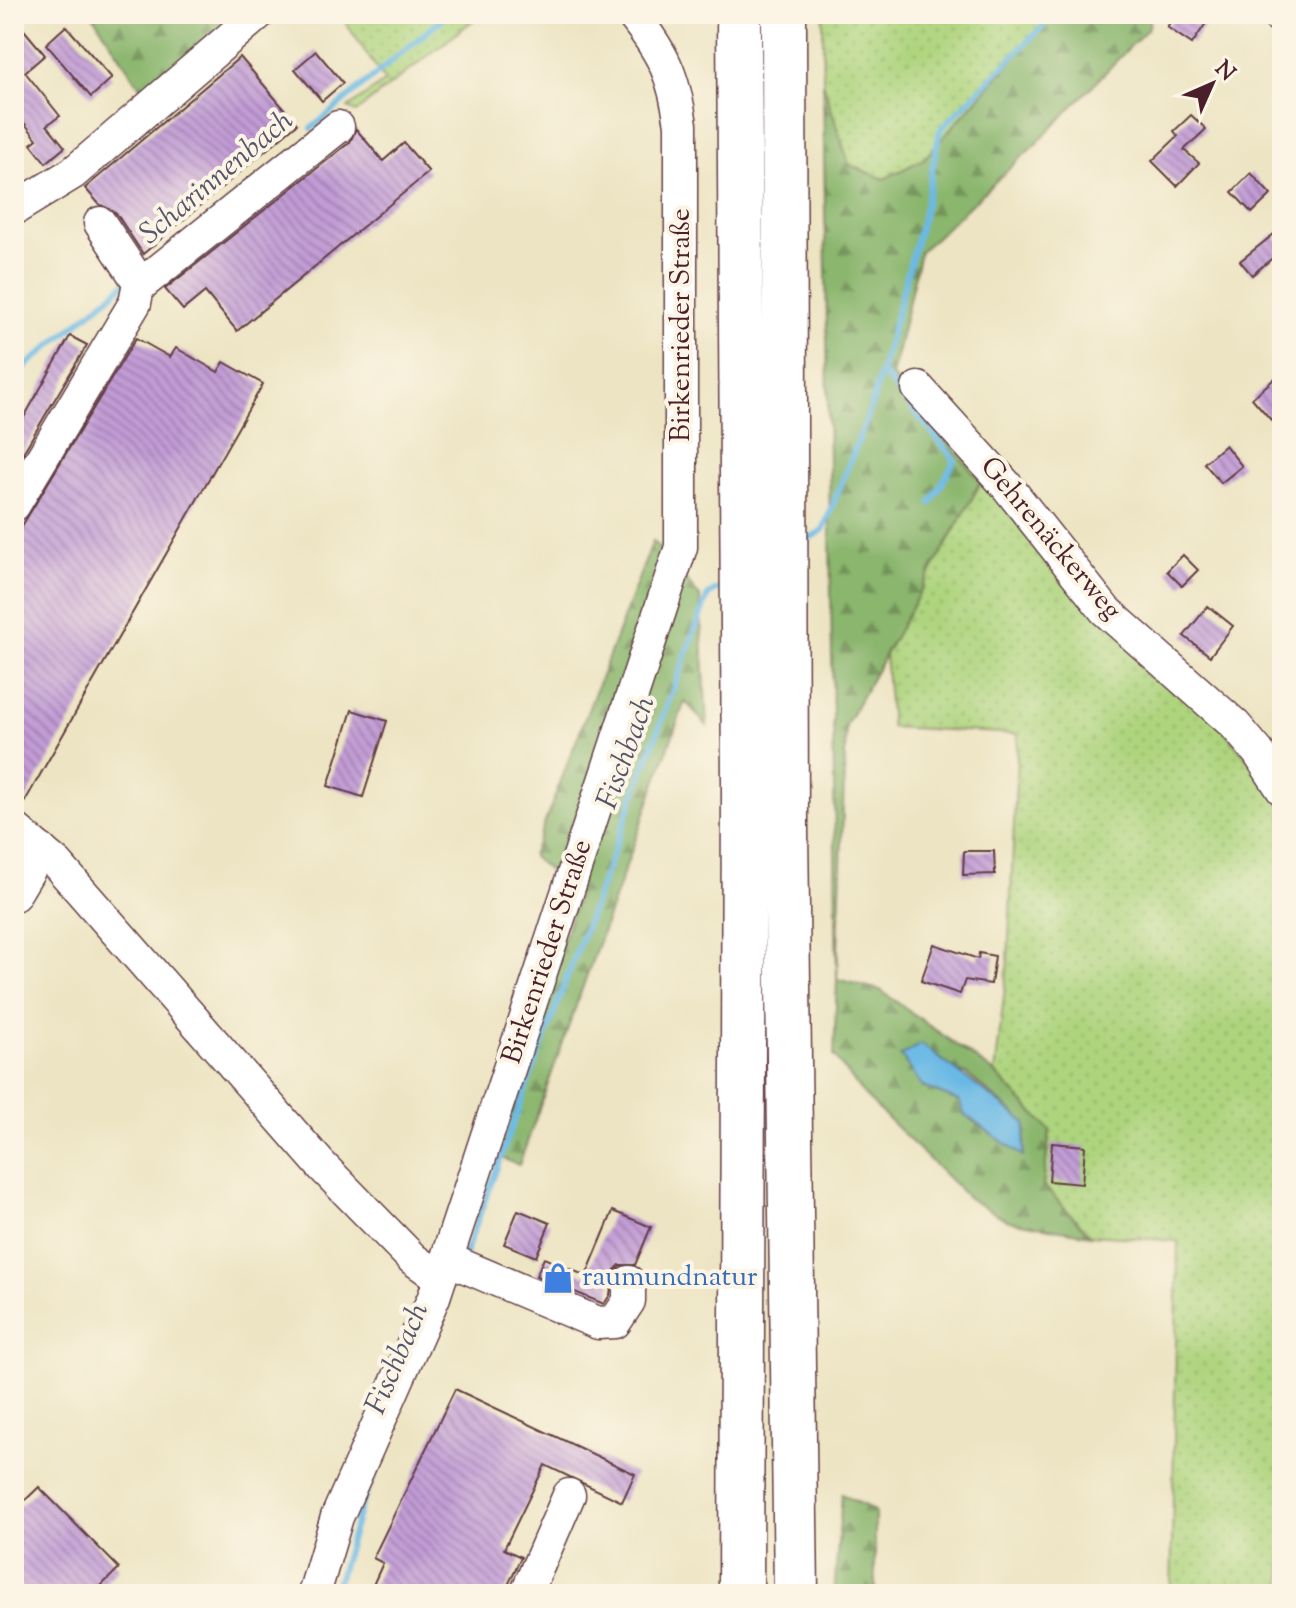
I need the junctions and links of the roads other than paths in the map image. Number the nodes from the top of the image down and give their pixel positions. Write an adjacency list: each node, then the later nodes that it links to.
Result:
1 (258, 14): 8 (street)
2 (632, 14): 17 (street, Birkenrieder Straße)
3 (739, 14): 22 (highway)
4 (784, 14): 23 (highway)
5 (1276, 14): 6 (street)
6 (1282, 18)
7 (338, 127): 10 (street)
8 (14, 209)
9 (100, 223): 10 (street)
10 (136, 277): 12 (street)
11 (918, 388): 13 (street, Gehrenäckerweg)
12 (14, 505)
13 (1282, 789)
14 (14, 828): 15 (street)
15 (41, 850): 16 (street); 17 (street)
16 (14, 895)
17 (452, 1267): 18 (street); 20 (street, Birkenrieder Straße)
18 (629, 1282)
19 (569, 1495): 21 (street)
20 (314, 1594)
21 (526, 1594)
22 (741, 1594)
23 (796, 1594)

